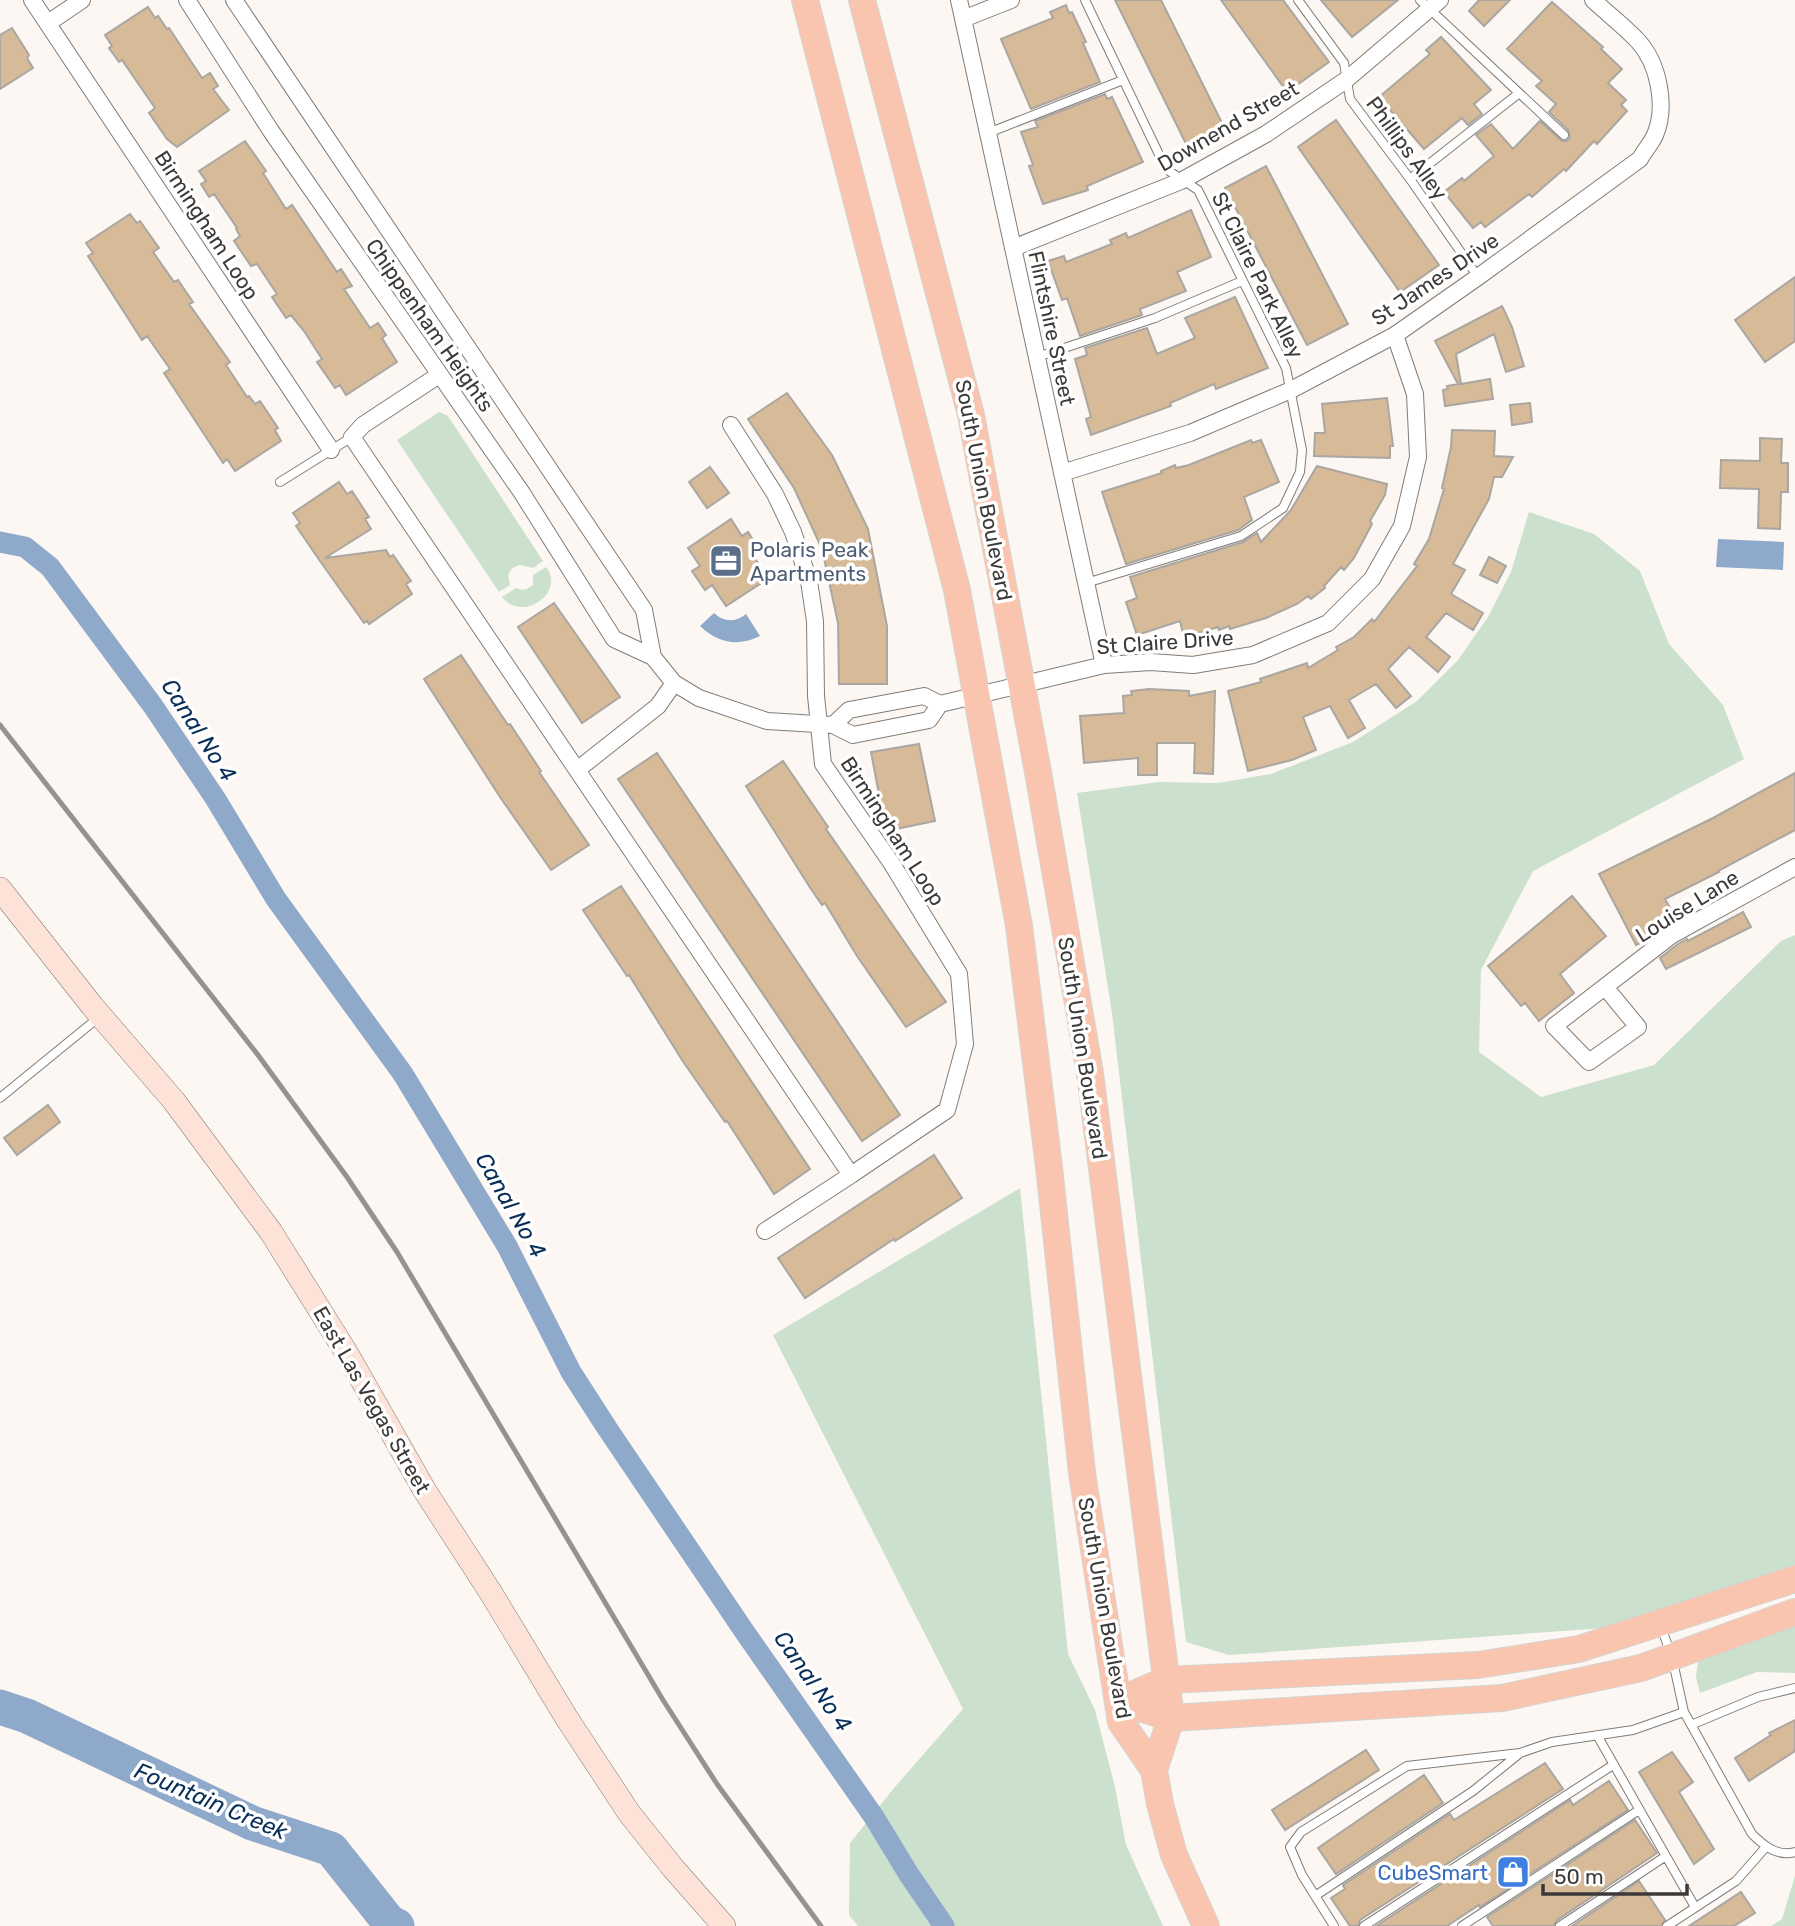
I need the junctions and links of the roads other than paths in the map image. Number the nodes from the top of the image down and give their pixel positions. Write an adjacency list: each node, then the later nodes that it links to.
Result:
1 (32, 0): 14 (street, Birmingham Loop)
2 (82, 0): 14 (street)
3 (187, 0): 27 (street, Chippenham Heights)
4 (234, 0): 35 (street, Chippenham Heights)
5 (805, 0): 39 (main road, South Union Boulevard)
6 (862, 0): 38 (main road, South Union Boulevard)
7 (959, 0): 13 (street, Flintshire Street)
8 (1011, 0): 13 (street)
9 (1085, 0): 15 (lane, St Claire Park Alley)
10 (1298, 0): 16 (lane, Phillips Alley)
11 (1593, 0): 23 (street, St James Drive)
12 (1430, 3): 16 (street, Downend Street); 17 (lane)
13 (963, 19): 18 (street, Flintshire Street)
14 (48, 23): 31 (street, Birmingham Loop)
15 (1123, 80): 18 (lane); 21 (lane, St Claire Park Alley)
16 (1346, 80): 20 (lane, Phillips Alley); 21 (street, Downend Street)
17 (1518, 94): 19 (lane); 20 (lane)
18 (988, 133): 22 (street, Flintshire Street)
19 (1564, 135)
20 (1410, 179): 23 (lane, Phillips Alley)
21 (1181, 181): 22 (street, Downend Street); 24 (lane, St Claire Park Alley)
22 (1013, 248): 26 (street, Flintshire Street)
23 (1478, 277): 25 (street, St James Drive)
24 (1242, 281): 26 (lane); 28 (lane, St Claire Park Alley)
25 (1395, 335): 28 (street, St James Drive); 36 (street, St Claire Drive)
26 (1037, 357): 32 (street, Flintshire Street)
27 (439, 375): 30 (street); 35 (street, Chippenham Heights)
28 (1291, 390): 32 (street, St James Drive); 34 (lane, St Claire Park Alley)
29 (730, 425): 41 (street, Birmingham Loop)
30 (352, 437): 31 (lane); 42 (street)
31 (331, 450): 33 (lane)
32 (1062, 473): 34 (street, Flintshire Street)
33 (279, 482)
34 (1086, 583): 36 (street, Flintshire Street)
35 (653, 657): 37 (street, Chippenham Heights)
36 (1104, 665): 38 (street, St Claire Drive)
37 (674, 683): 41 (street, Chippenham Heights); 42 (street)
38 (1022, 686): 39 (street, St Claire Drive); 54 (main road, South Union Boulevard)
39 (976, 694): 40 (street, Chippenham Heights); 56 (main road, South Union Boulevard)
40 (940, 704): 41 (street, Chippenham Heights); 41 (street, Chippenham Heights)
41 (825, 725): 48 (street, Birmingham Loop)
42 (577, 770): 48 (street)
43 (1795, 867): 45 (street, Louise Lane)
44 (0, 888): 46 (street, East Las Vegas Street)
45 (1605, 987): 45 (street, Louise Lane)
46 (101, 1016): 47 (lane); 70 (street, East Las Vegas Street)
47 (0, 1098)
48 (851, 1175): 49 (street, Birmingham Loop)
49 (765, 1231)
50 (1795, 1579): 52 (main road)
51 (1795, 1612): 53 (main road)
52 (1660, 1624): 53 (lane); 54 (main road)
53 (1672, 1657): 57 (lane); 58 (main road)
54 (1167, 1680): 56 (main road); 58 (main road, South Union Boulevard)
55 (1795, 1688): 59 (lane)
56 (1118, 1701): 58 (main road); 63 (main road, South Union Boulevard)
57 (1684, 1712): 59 (lane); 60 (lane)
58 (1171, 1718): 63 (main road, South Union Boulevard)
59 (1691, 1725): 65 (lane)
60 (1597, 1735): 61 (lane); 62 (lane)
61 (1520, 1753): 68 (lane); 68 (lane)
62 (1614, 1765): 64 (lane); 73 (lane)
63 (1154, 1770): 71 (main road)
64 (1639, 1810): 67 (lane); 74 (lane)
65 (1765, 1848): 66 (lane); 69 (lane)
66 (1795, 1852)
67 (1666, 1856): 69 (lane); 75 (lane)
68 (1315, 1896): 72 (lane)
69 (1695, 1907): 76 (lane)
70 (724, 1926)
71 (1206, 1926)
72 (1334, 1926)
73 (1364, 1926)
74 (1462, 1926)
75 (1560, 1926)
76 (1667, 1926)

